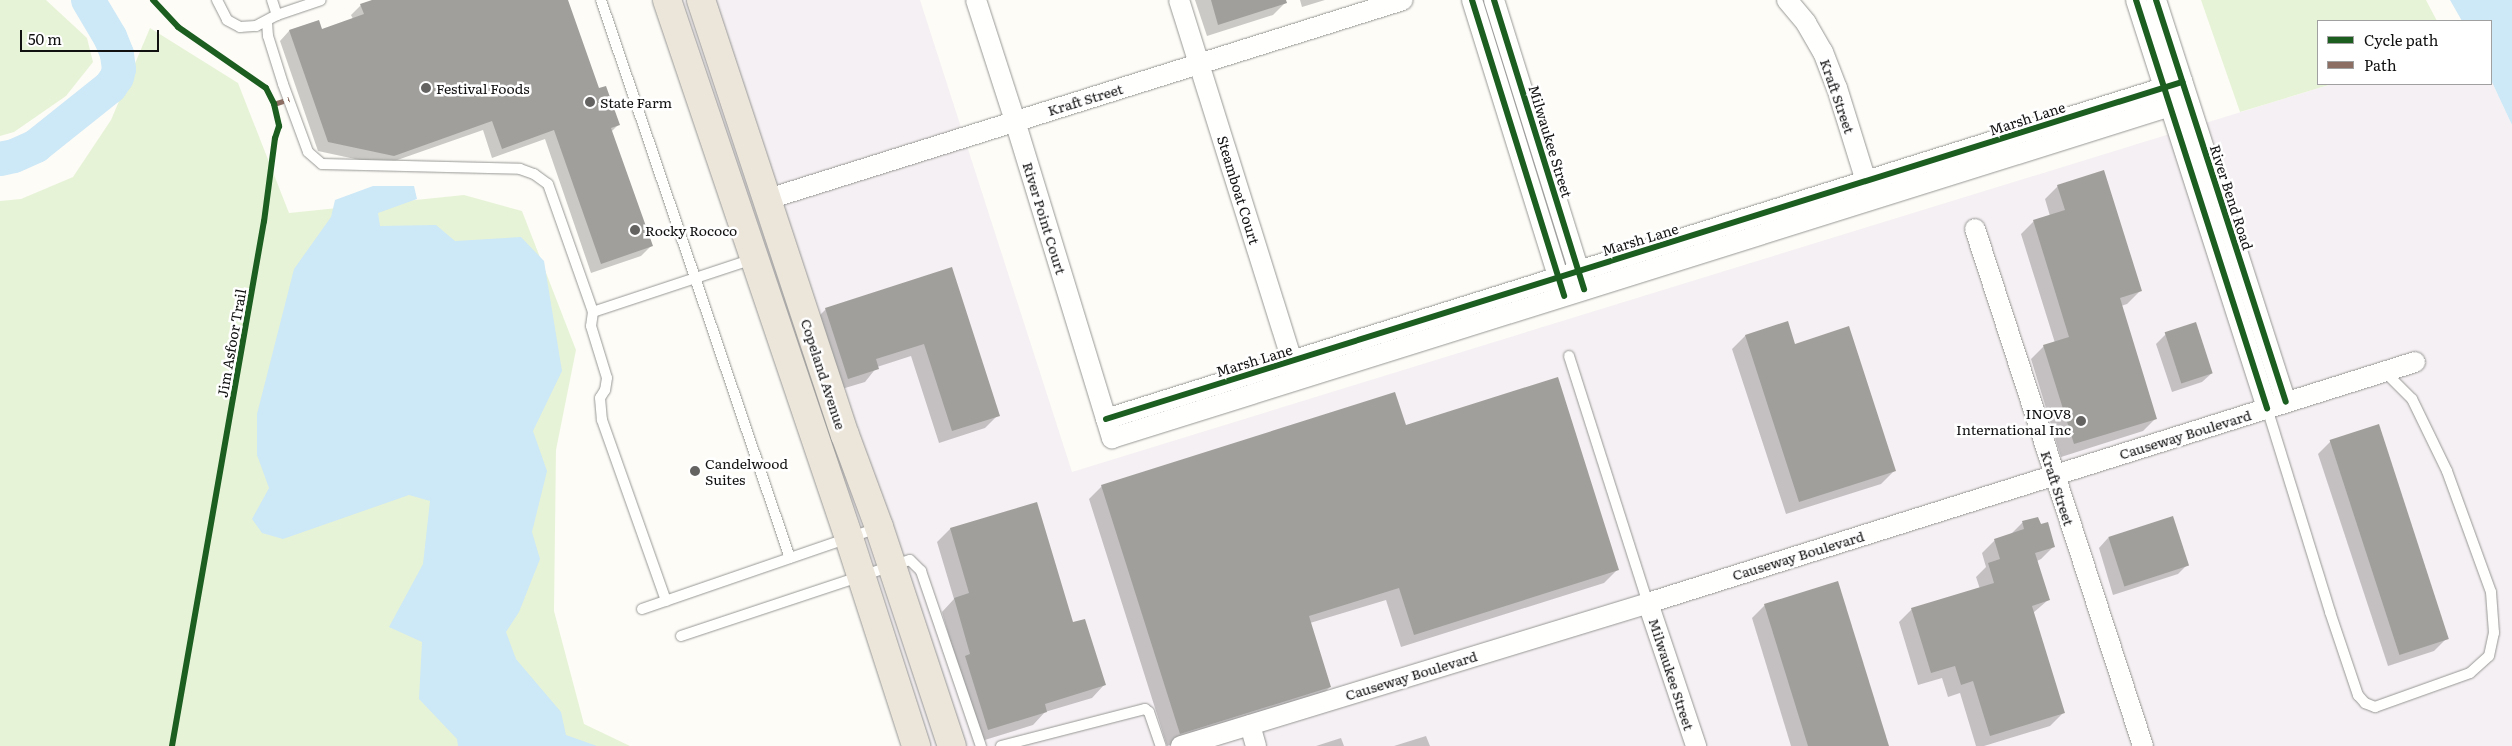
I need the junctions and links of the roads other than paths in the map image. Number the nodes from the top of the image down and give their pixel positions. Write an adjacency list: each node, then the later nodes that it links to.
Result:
1 (217, 0): 16 (lane)
2 (272, 0): 15 (lane)
3 (321, 0): 15 (lane)
4 (601, 0): 24 (lane)
5 (667, 0): 23 (highway, Copeland Avenue)
6 (701, 0): 21 (highway, Copeland Avenue)
7 (976, 0): 19 (street, River Point Court)
8 (1179, 0): 17 (street, Steamboat Court)
9 (1403, 0): 17 (street, Kraft Street)
10 (1472, 0): 26 (street)
11 (1494, 0): 25 (street, Milwaukee Street)
12 (1787, 0): 20 (street, Kraft Street)
13 (2136, 0): 18 (street, River Bend Road)
14 (2156, 0): 18 (street, River Bend Road)
15 (278, 15): 16 (lane)
16 (266, 22): 27 (lane)
17 (1200, 64): 19 (street, Kraft Street); 31 (street, Steamboat Court)
18 (2176, 94): 20 (street, Marsh Lane); 33 (street, River Bend Road); 34 (street, River Bend Road)
19 (1015, 120): 21 (street, Kraft Street); 35 (street, River Point Court)
20 (1869, 191): 25 (street, Marsh Lane)
21 (768, 199): 30 (highway, Copeland Avenue)
22 (1975, 229): 36 (street, Kraft Street)
23 (753, 259): 24 (lane); 30 (highway); 38 (highway, Copeland Avenue)
24 (695, 276): 27 (lane); 39 (lane)
25 (1581, 280): 26 (street, Marsh Lane)
26 (1561, 286): 31 (street, Marsh Lane)
27 (593, 312): 42 (lane)
28 (1569, 356): 43 (lane)
29 (2415, 362): 32 (street, Causeway Boulevard)
30 (823, 370): 37 (highway, Copeland Avenue)
31 (1296, 371): 35 (street, Marsh Lane)
32 (2384, 371): 33 (street, Causeway Boulevard); 34 (lane)
33 (2286, 402): 34 (street, Causeway Boulevard)
34 (2267, 408): 36 (street, Causeway Boulevard)
35 (1109, 429)
36 (2054, 475): 43 (street, Causeway Boulevard); 55 (street, Kraft Street)
37 (879, 528): 38 (lane); 40 (highway, Copeland Avenue)
38 (849, 538): 39 (lane); 41 (highway, Copeland Avenue)
39 (790, 558): 42 (lane)
40 (892, 566): 41 (lane); 48 (highway, Copeland Avenue); 49 (lane)
41 (861, 576): 45 (lane); 47 (highway, Copeland Avenue)
42 (666, 601): 44 (lane)
43 (1648, 603): 46 (street, Causeway Boulevard); 54 (street, Milwaukee Street)
44 (642, 609)
45 (681, 636)
46 (1250, 725): 52 (street, Causeway Boulevard); 53 (street)
47 (916, 746)
48 (952, 746)
49 (981, 746)
50 (1001, 746): 51 (lane)
51 (1161, 746)
52 (1181, 746)
53 (1256, 746)
54 (1696, 746)
55 (2143, 746)

